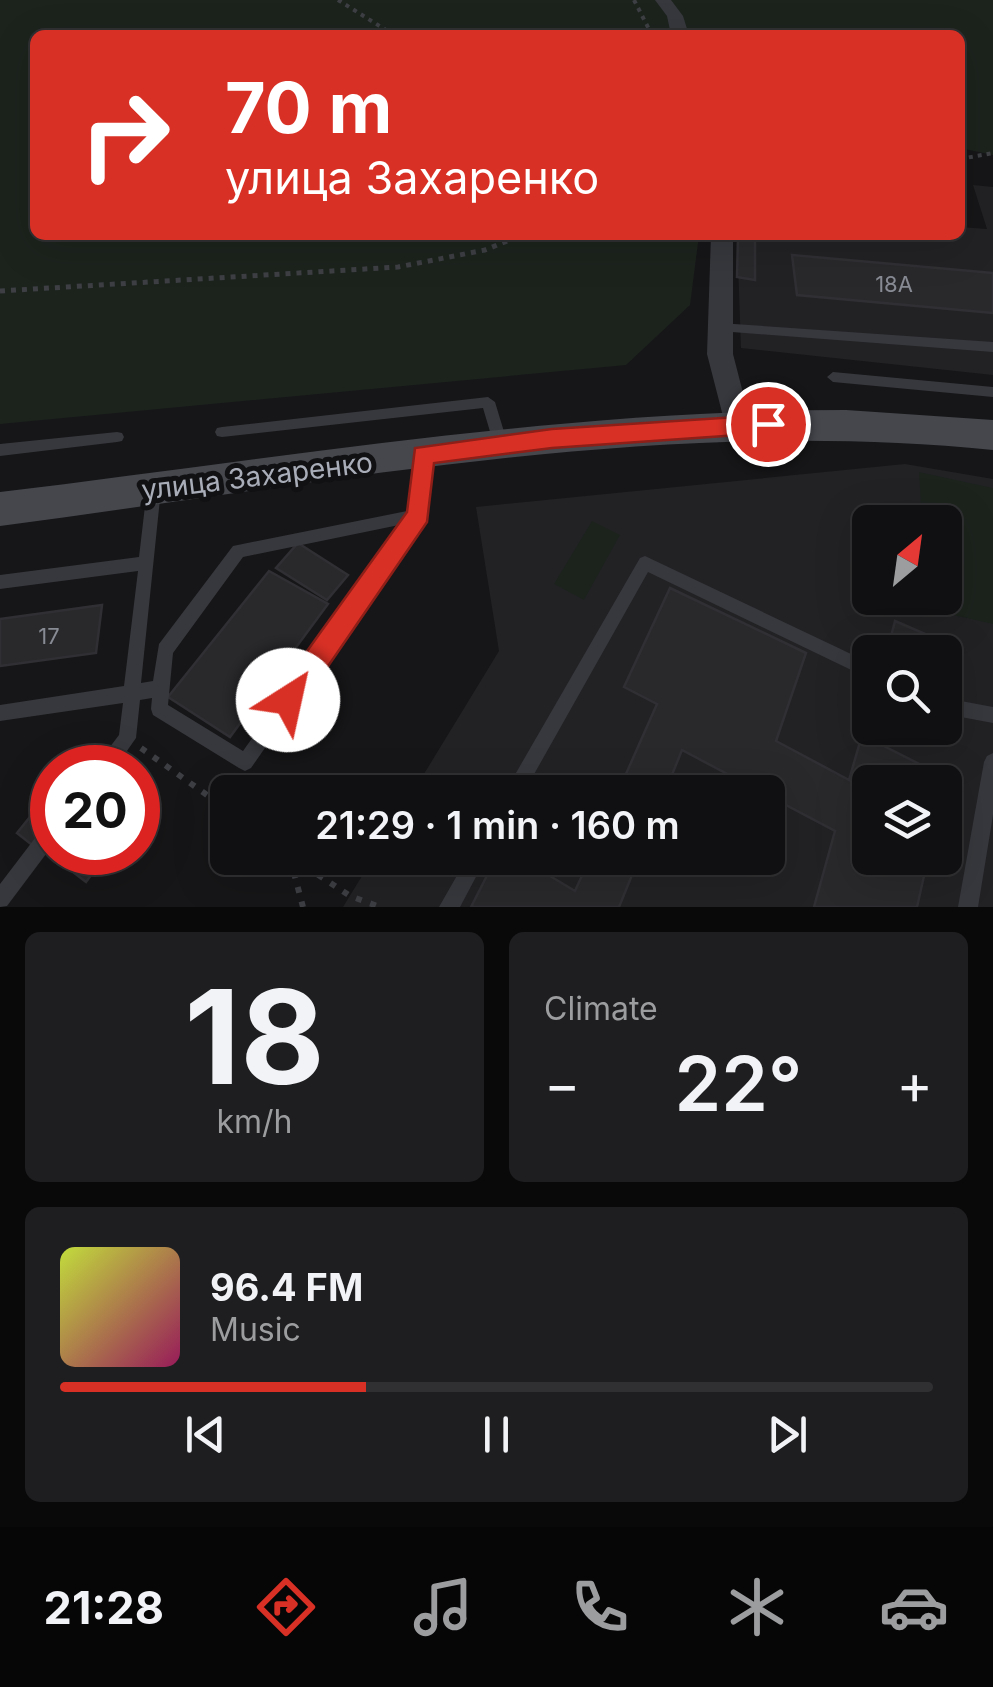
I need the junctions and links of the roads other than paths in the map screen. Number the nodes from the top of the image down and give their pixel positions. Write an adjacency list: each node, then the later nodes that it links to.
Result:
1 (664, 0): 2 (street)
2 (679, 30)
3 (722, 240): 4 (street)
4 (719, 327): 5 (lane); 8 (street)
5 (993, 347)
6 (833, 377): 7 (lane)
7 (993, 392)
8 (738, 424): 10 (street, улица Захаренко); 12 (street, улица Захаренко)
9 (222, 432): 12 (lane)
10 (993, 435)
11 (117, 437): 13 (lane)
12 (501, 445): 14 (street, улица Захаренко)
13 (0, 450)
14 (424, 455): 15 (street, улица Захаренко); 17 (lane)
15 (154, 490): 16 (street, улица Захаренко); 18 (lane)
16 (0, 509)
17 (419, 515): 21 (lane); 21 (lane)
18 (145, 563): 19 (lane); 22 (lane)
19 (0, 582)
20 (852, 662): 28 (lane)
21 (161, 688): 22 (lane)
22 (132, 693): 24 (lane); 26 (lane)
23 (962, 709): 25 (lane)
24 (0, 713)
25 (993, 715)
26 (122, 745)
27 (993, 762): 33 (lane)
28 (524, 775)
29 (30, 860): 31 (lane)
30 (467, 875): 32 (lane)
31 (0, 898)
32 (448, 907)
33 (968, 907)

